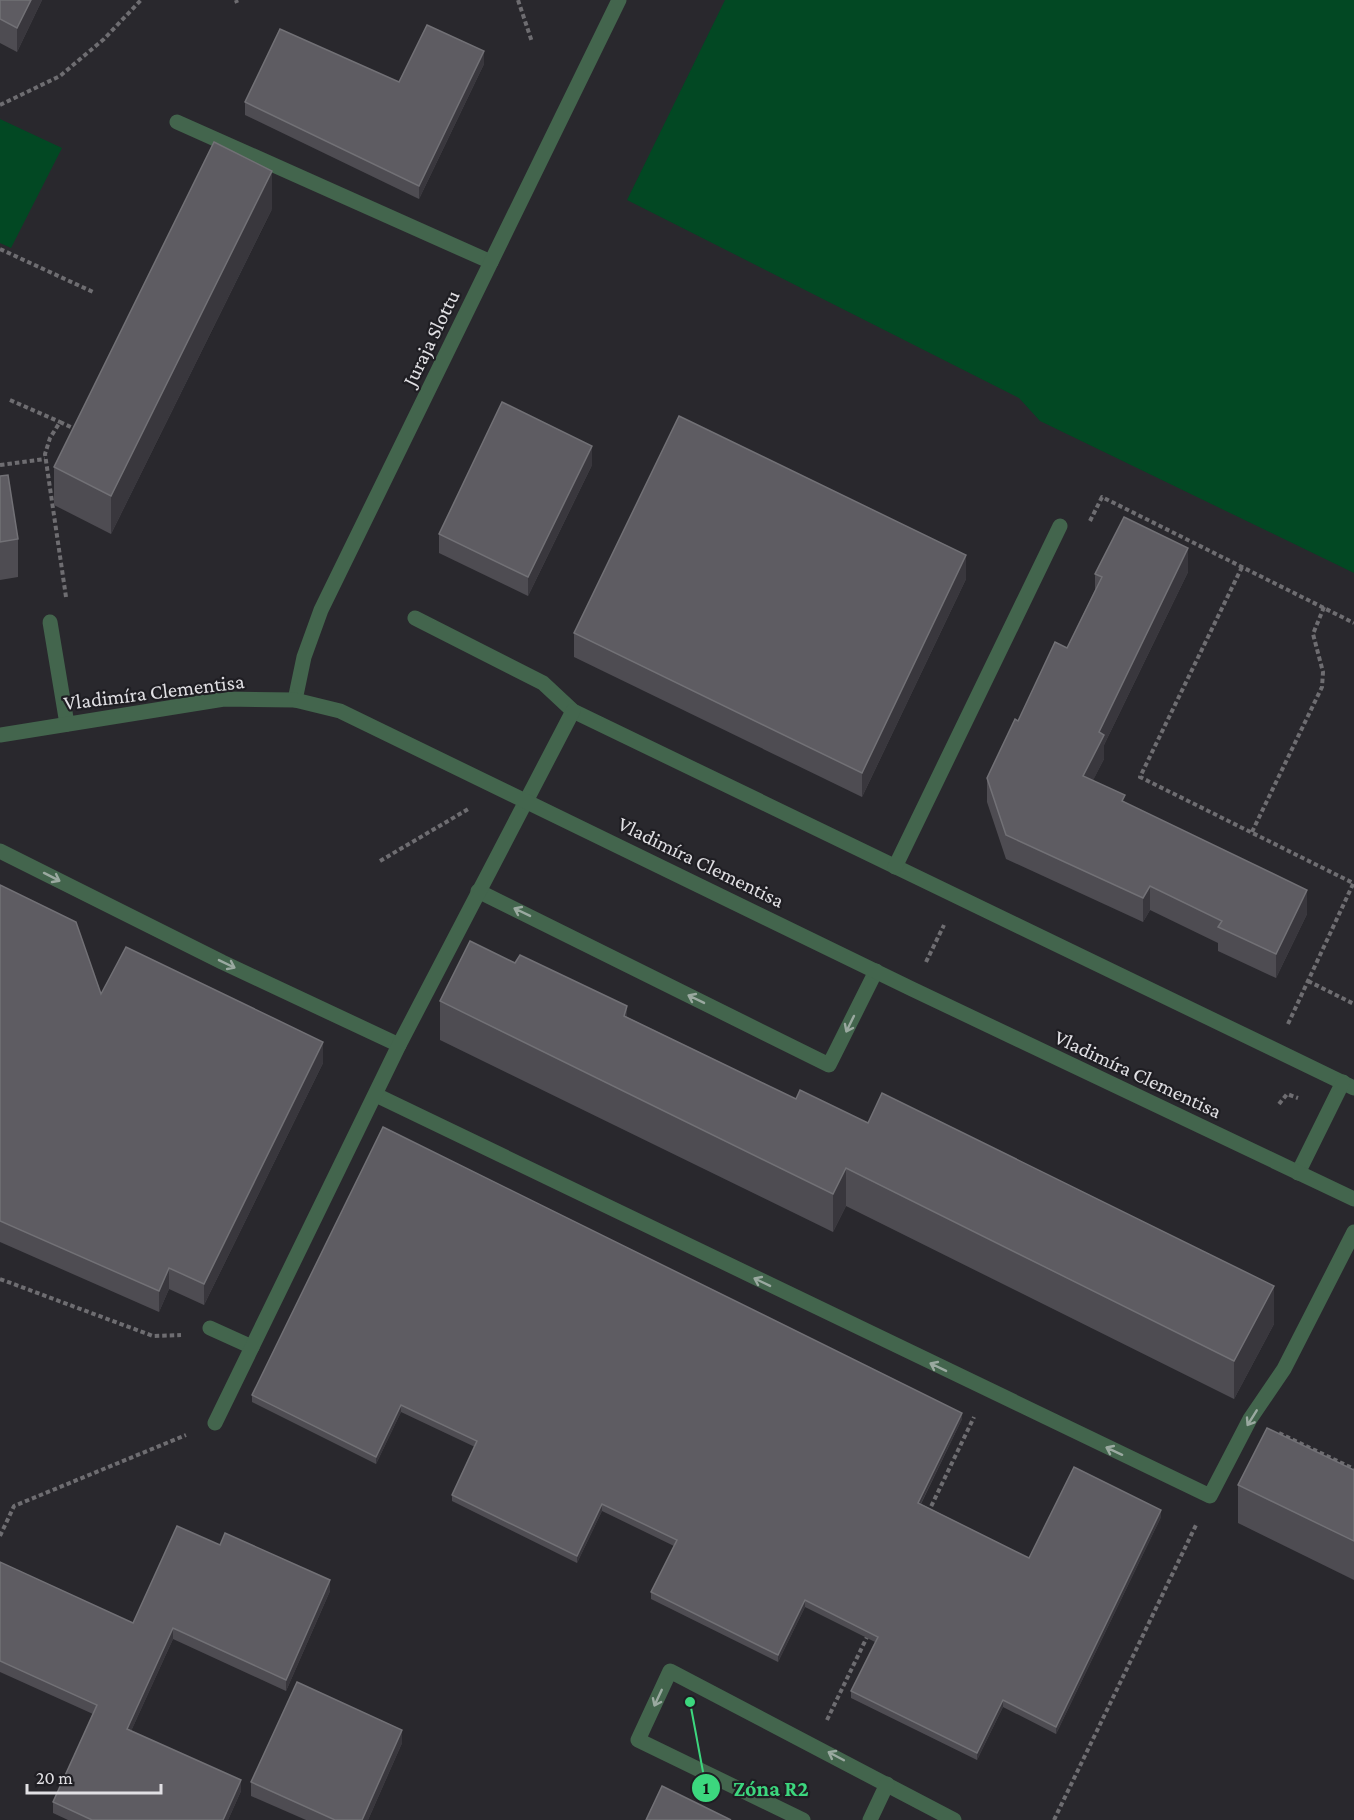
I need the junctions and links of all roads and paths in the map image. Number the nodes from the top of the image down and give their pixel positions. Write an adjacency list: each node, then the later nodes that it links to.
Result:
1 (141, 0): 5 (path)
2 (518, 0): 4 (path)
3 (619, 0): 8 (street, Juraja Slottu)
4 (532, 42)
5 (0, 105)
6 (177, 122): 8 (street)
7 (0, 249): 9 (path)
8 (491, 262): 23 (street, Juraja Slottu)
9 (93, 292)
10 (10, 400): 11 (path)
11 (60, 422): 12 (path); 13 (path)
12 (83, 432)
13 (45, 459): 14 (path); 18 (path)
14 (0, 465)
15 (1060, 525): 32 (street)
16 (1088, 527): 17 (path)
17 (1242, 567): 19 (path); 29 (path)
18 (67, 600)
19 (1323, 608): 22 (path); 29 (path)
20 (415, 618): 24 (street)
21 (50, 622): 25 (street)
22 (1354, 623)
23 (295, 700): 25 (street, Vladimíra Clementisa); 27 (street, Vladimíra Clementisa)
24 (573, 711): 27 (street); 32 (street)
25 (68, 724): 26 (street, Vladimíra Clementisa)
26 (0, 735)
27 (525, 799): 34 (street); 37 (street, Vladimíra Clementisa)
28 (471, 807): 31 (path)
29 (1251, 832): 33 (path)
30 (0, 851): 41 (street, one-way to 41)
31 (380, 861)
32 (895, 867): 35 (street)
33 (1354, 883): 38 (path)
34 (478, 891): 37 (street, one-way to 34); 41 (street)
35 (958, 897): 36 (path); 42 (street)
36 (925, 963)
37 (876, 971): 44 (street, Vladimíra Clementisa)
38 (1308, 981): 39 (path); 40 (path)
39 (1354, 1004)
40 (1286, 1028)
41 (399, 1045): 43 (street)
42 (1348, 1085): 44 (street)
43 (376, 1095): 49 (street); 50 (street, one-way to 43)
44 (1298, 1173): 45 (street, Vladimíra Clementisa)
45 (1354, 1199)
46 (1354, 1232): 51 (street, one-way to 51)
47 (0, 1279): 48 (path)
48 (210, 1328): 49 (street)
49 (252, 1347): 52 (street)
50 (986, 1390): 54 (street, one-way to 50); 55 (path)
51 (1250, 1419): 53 (path); 54 (street)
52 (215, 1423): 56 (path)
53 (1354, 1468)
54 (1209, 1496): 63 (path)
55 (925, 1519)
56 (0, 1536)
57 (873, 1627): 58 (path)
58 (814, 1745): 59 (street, one-way to 58); 60 (street, one-way to 60)
59 (887, 1784): 61 (street); 62 (street)
60 (803, 1820)
61 (870, 1820)
62 (954, 1820)
63 (1054, 1820)

